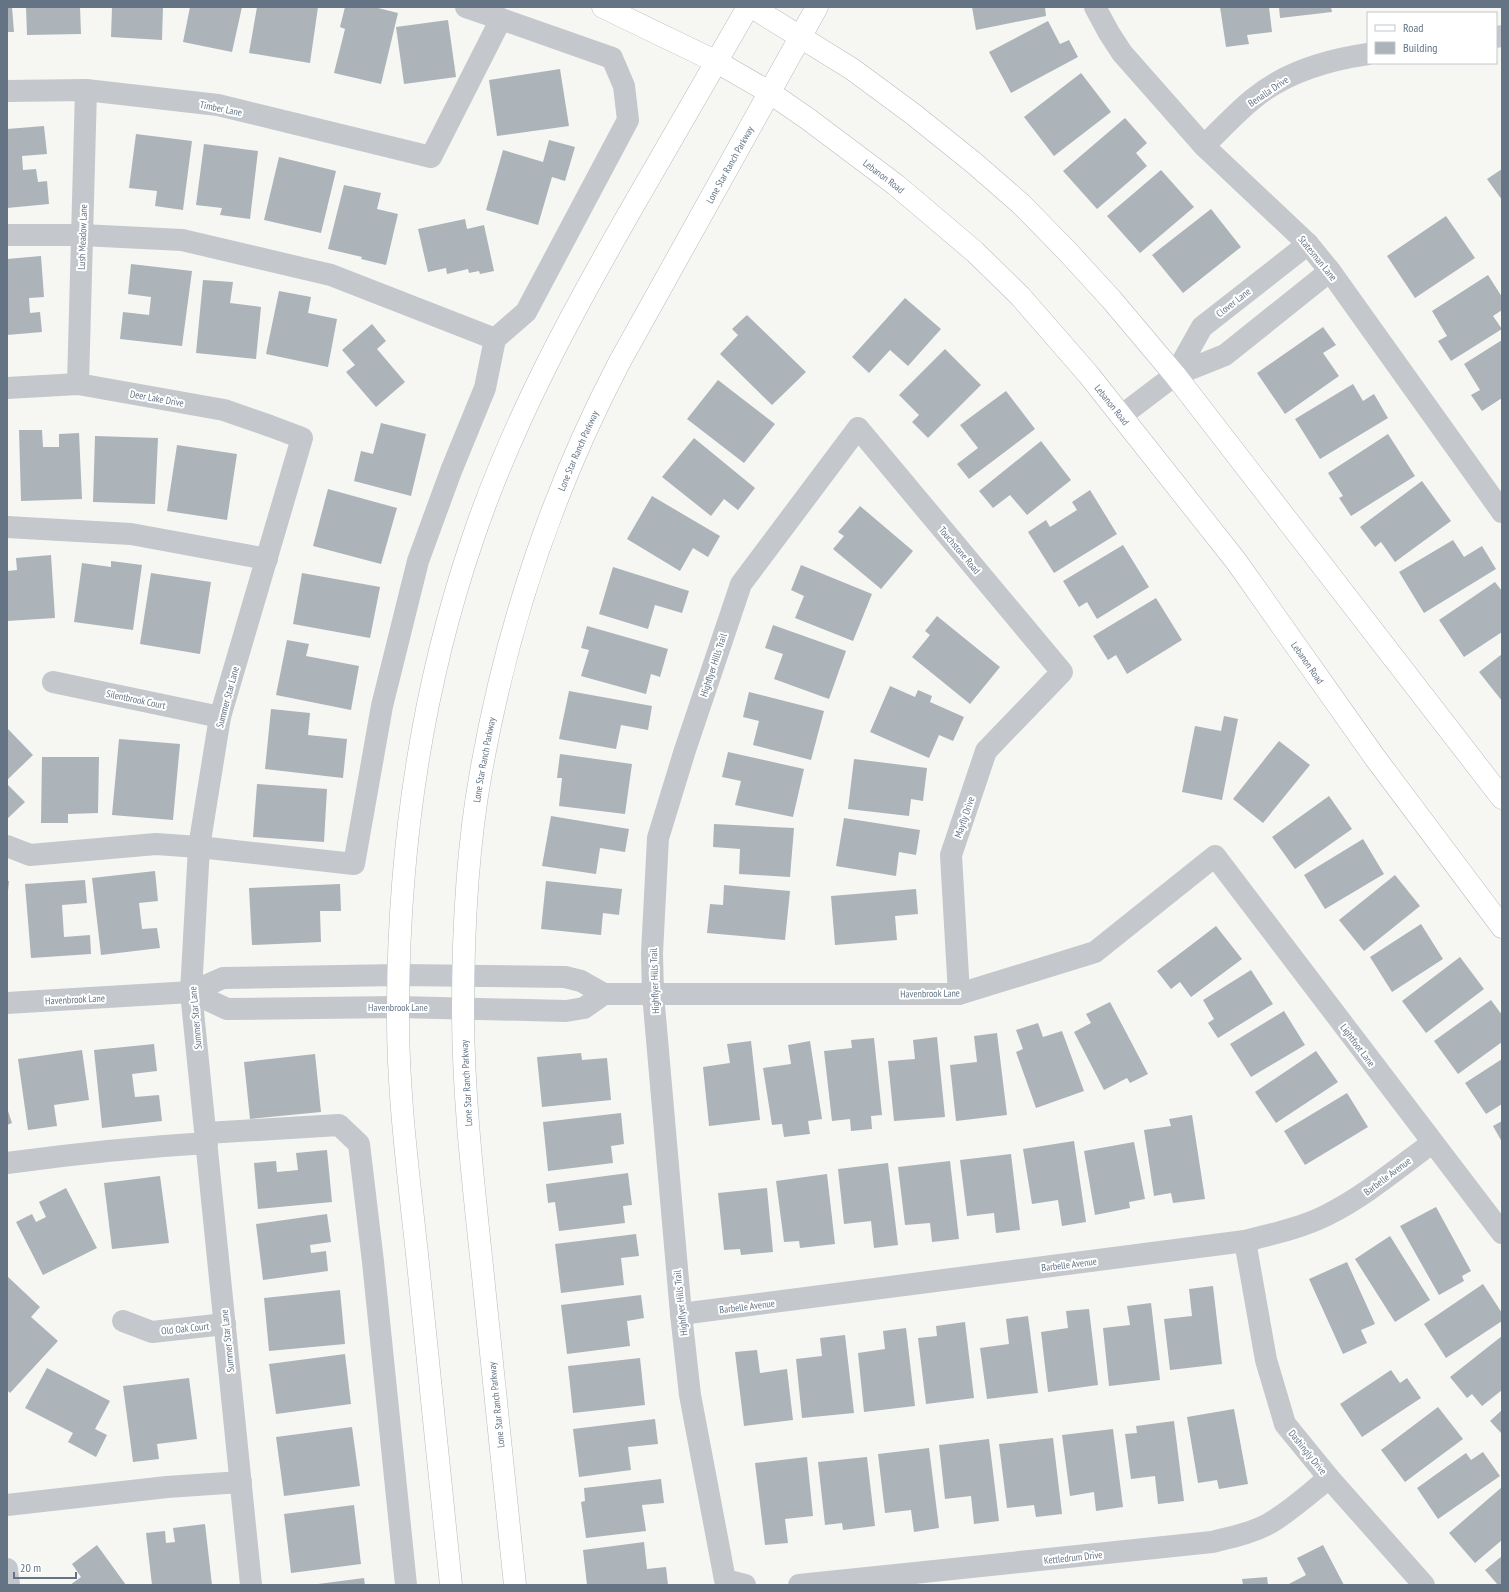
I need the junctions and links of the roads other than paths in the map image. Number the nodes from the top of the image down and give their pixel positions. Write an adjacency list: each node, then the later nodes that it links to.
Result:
1 (466, 7): 7 (street)
2 (603, 7): 10 (main road, Lebanon Road)
3 (748, 7): 10 (main road)
4 (752, 7): 8 (main road)
5 (817, 7): 8 (main road, Lone Star Ranch Parkway)
6 (1095, 7): 14 (street, Statesman Lane)
7 (501, 19): 11 (street, Timber Lane); 19 (street)
8 (800, 37): 13 (main road, Lone Star Ranch Parkway); 20 (main road)
9 (1367, 54): 14 (street, Benalla Drive)
10 (717, 62): 13 (main road, Lebanon Road); 37 (main road)
11 (86, 90): 12 (street, Timber Lane); 16 (street, Lush Meadow Lane)
12 (7, 91)
13 (770, 92): 23 (main road, Lebanon Road); 38 (main road, Lone Star Ranch Parkway)
14 (1204, 146): 17 (street, Statesman Lane)
15 (7, 235): 16 (street)
16 (82, 235): 19 (street); 21 (street, Lush Meadow Lane)
17 (1308, 244): 18 (street, Statesman Lane); 20 (street, Clover Lane)
18 (1330, 271): 20 (street, Clover Lane); 26 (street, Statesman Lane)
19 (495, 339): 34 (street)
20 (1175, 375): 23 (street, Clover Lane); 32 (main road)
21 (78, 384): 22 (street, Deer Lake Drive); 25 (street, Deer Lake Drive)
22 (7, 388)
23 (1121, 416): 36 (main road, Lebanon Road)
24 (858, 428): 29 (street, Touchstone Road); 41 (street, Highflyer Hills Trail)
25 (302, 438): 28 (street, Summer Star Lane)
26 (1502, 512)
27 (7, 527): 28 (street)
28 (267, 559): 31 (street, Summer Star Lane)
29 (1062, 672): 42 (street, Mayfly Drive)
30 (53, 682): 31 (street, Silentbrook Court)
31 (220, 717): 34 (street, Summer Star Lane)
32 (1502, 798)
33 (7, 846): 34 (street)
34 (199, 847): 39 (street, Summer Star Lane)
35 (1215, 856): 42 (street, Havenbrook Lane); 47 (street, Lightfoot Lane)
36 (1502, 927)
37 (398, 975): 38 (street, Havenbrook Lane); 39 (street, Havenbrook Lane); 44 (main road)
38 (464, 976): 40 (street, Havenbrook Lane); 45 (main road, Lone Star Ranch Parkway)
39 (191, 992): 43 (street, Havenbrook Lane); 44 (street, Havenbrook Lane); 46 (street, Summer Star Lane)
40 (604, 994): 41 (street, Havenbrook Lane); 45 (street, Havenbrook Lane)
41 (653, 994): 42 (street, Havenbrook Lane); 51 (street, Highflyer Hills Trail)
42 (960, 994)
43 (7, 1003)
44 (398, 1007): 45 (street, Havenbrook Lane); 62 (main road)
45 (463, 1008): 63 (main road, Lone Star Ranch Parkway)
46 (206, 1138): 48 (street); 53 (street, Summer Star Lane); 61 (street)
47 (1432, 1143): 49 (street, Lightfoot Lane); 50 (street, Barbelle Avenue)
48 (7, 1163)
49 (1502, 1233)
50 (1245, 1241): 51 (street, Barbelle Avenue); 54 (street, Dashingly Drive)
51 (680, 1314): 58 (street, Highflyer Hills Trail)
52 (123, 1321): 53 (street, Old Oak Court)
53 (225, 1324): 55 (street, Summer Star Lane)
54 (1329, 1478): 64 (street, Kettledrum Drive); 65 (street, Dashingly Drive)
55 (241, 1482): 56 (street); 60 (street, Summer Star Lane)
56 (7, 1505)
57 (7, 1569): 59 (street)
58 (735, 1583)
59 (8, 1585)
60 (251, 1585)
61 (406, 1585)
62 (451, 1585)
63 (515, 1585)
64 (798, 1585)
65 (1424, 1585)

